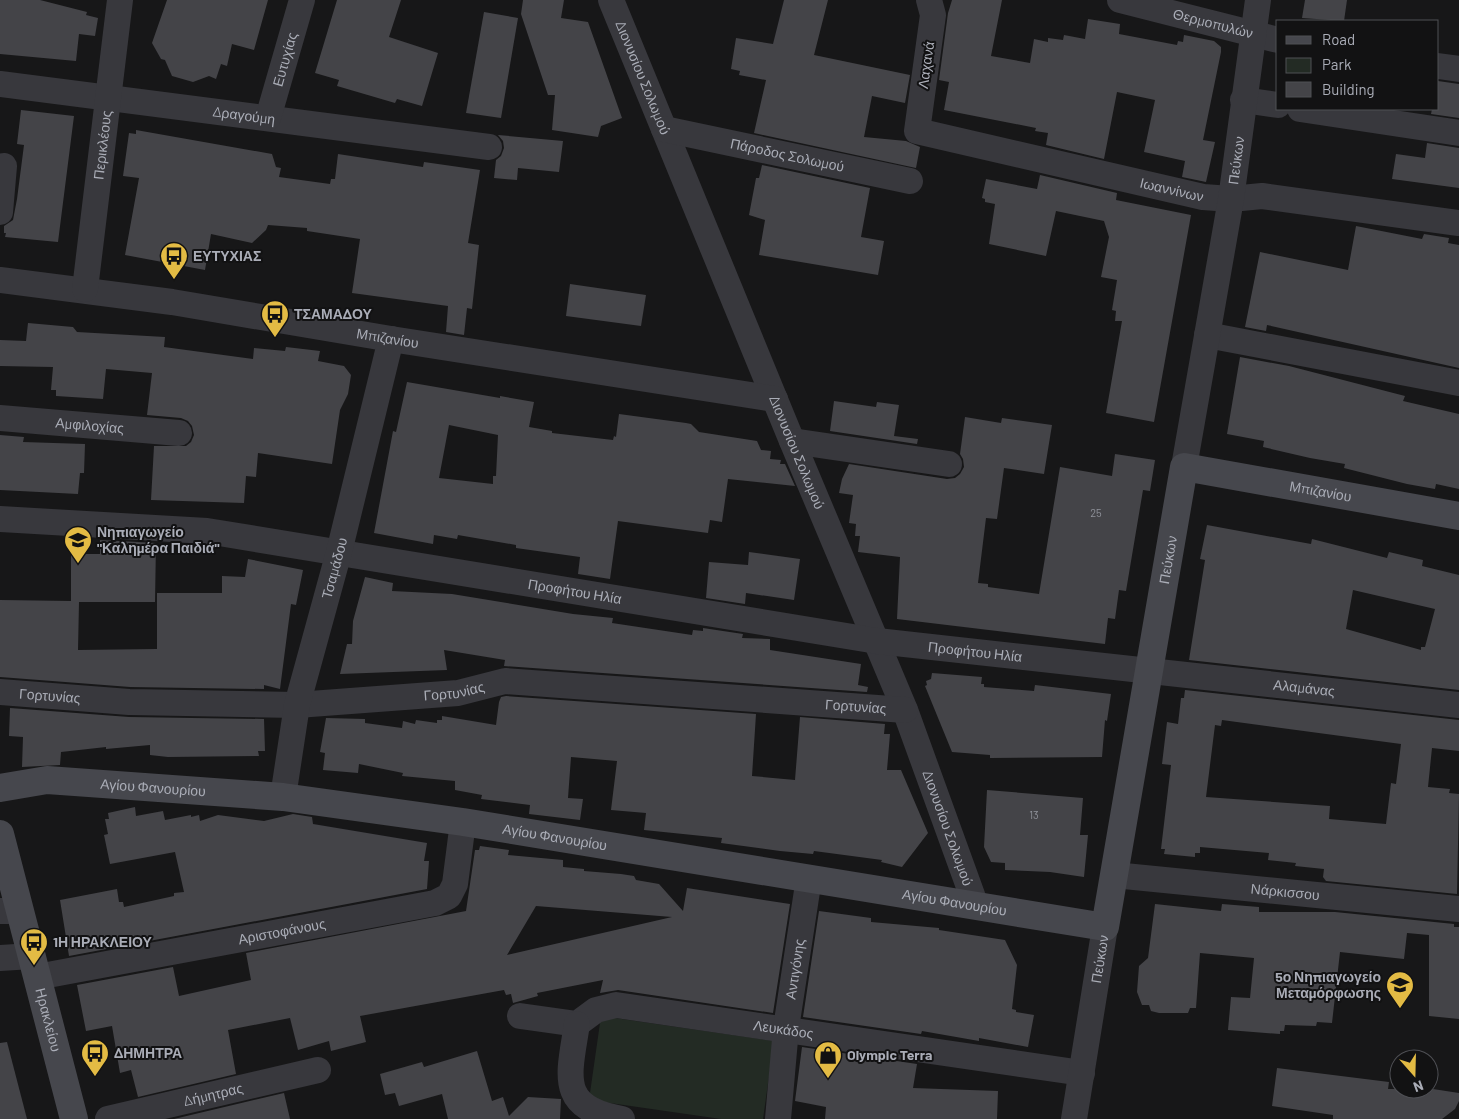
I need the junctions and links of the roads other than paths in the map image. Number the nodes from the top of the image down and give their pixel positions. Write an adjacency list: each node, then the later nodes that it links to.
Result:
1 (120, 0): 12 (street, Περικλέους)
2 (302, 0): 16 (street, Ευτυχίας)
3 (611, 0): 17 (street, Διονυσίου Σολωμού)
4 (929, 0): 18 (street, Λαχανά)
5 (1120, 0): 7 (street, Θερμοπυλών)
6 (1258, 0): 7 (street, Πεύκων)
7 (1252, 35): 8 (street, Θερμοπυλών); 13 (street, Πεύκων)
8 (1276, 40)
9 (1439, 66): 10 (street)
10 (1459, 69)
11 (0, 84): 12 (street, Δραγούμη)
12 (107, 97): 16 (street, Δραγούμη); 27 (street, Περικλέους)
13 (1243, 100): 14 (street); 23 (street, Πεύκων)
14 (1276, 105)
15 (1307, 110): 19 (street)
16 (268, 118): 20 (street, Δραγούμη)
17 (664, 129): 22 (street, Πάροδος Σολωμού); 31 (street, Διονυσίου Σολωμού)
18 (917, 131): 23 (street, Ιωαννίνων)
19 (1459, 133)
20 (489, 147)
21 (4, 166): 24 (street)
22 (910, 181)
23 (1230, 199): 25 (street, Ιωαννίνων); 28 (street, Πεύκων)
24 (0, 212)
25 (1459, 223)
26 (0, 280): 27 (street, Μπιζανίου)
27 (85, 289): 29 (street, Μπιζανίου)
28 (1207, 335): 30 (street); 36 (street, Πεύκων)
29 (391, 339): 31 (street, Μπιζανίου); 39 (street, Τσαμάδου)
30 (1459, 384)
31 (775, 399): 34 (street, Διονυσίου Σολωμού)
32 (0, 418): 33 (street, Αμφιλοχίας)
33 (179, 432)
34 (792, 441): 35 (street); 40 (street, Διονυσίου Σολωμού)
35 (949, 464)
36 (1184, 467): 37 (street, Μπιζανίου); 41 (street, Πεύκων)
37 (1459, 516)
38 (0, 520): 39 (street, Προφήτου Ηλία)
39 (339, 552): 40 (street, Προφήτου Ηλία); 43 (street, Τσαμάδου)
40 (877, 641): 41 (street, Προφήτου Ηλία); 45 (street, Διονυσίου Σολωμού)
41 (1148, 672): 44 (street, Αλαμάνας); 50 (street, Πεύκων)
42 (0, 692): 43 (street, Γορτυνίας)
43 (297, 704): 45 (street, Γορτυνίας); 47 (street, Τσαμάδου)
44 (1459, 705)
45 (905, 710): 52 (street, Διονυσίου Σολωμού)
46 (0, 788): 47 (street, Αγίου Φανουρίου)
47 (283, 797): 48 (street, Αγίου Φανουρίου)
48 (463, 822): 51 (street, Αγίου Φανουρίου); 57 (street, Αριστοφάνους)
49 (0, 834): 54 (street, Ηρακλείου)
50 (1114, 875): 53 (street, Νάρκισσου); 55 (street, Πεύκων)
51 (810, 878): 52 (street, Αγίου Φανουρίου); 60 (street, Αντιγόνης)
52 (976, 906): 55 (street, Αγίου Φανουρίου)
53 (1459, 909)
54 (10, 911): 57 (street, Ηρακλείου)
55 (1105, 927): 62 (street, Πεύκων)
56 (0, 958): 57 (street, Αριστοφάνους)
57 (34, 966): 63 (street, Ηρακλείου)
58 (520, 1016): 59 (street)
59 (577, 1024): 60 (street, Λευκάδος); 65 (street)
60 (786, 1028): 62 (street, Λευκάδος); 66 (street, Αντιγόνης)
61 (318, 1070): 64 (street, Δήμητρας)
62 (1082, 1073): 67 (street, Πεύκων)
63 (74, 1119)
64 (108, 1119)
65 (622, 1119)
66 (778, 1119)
67 (1074, 1119)

